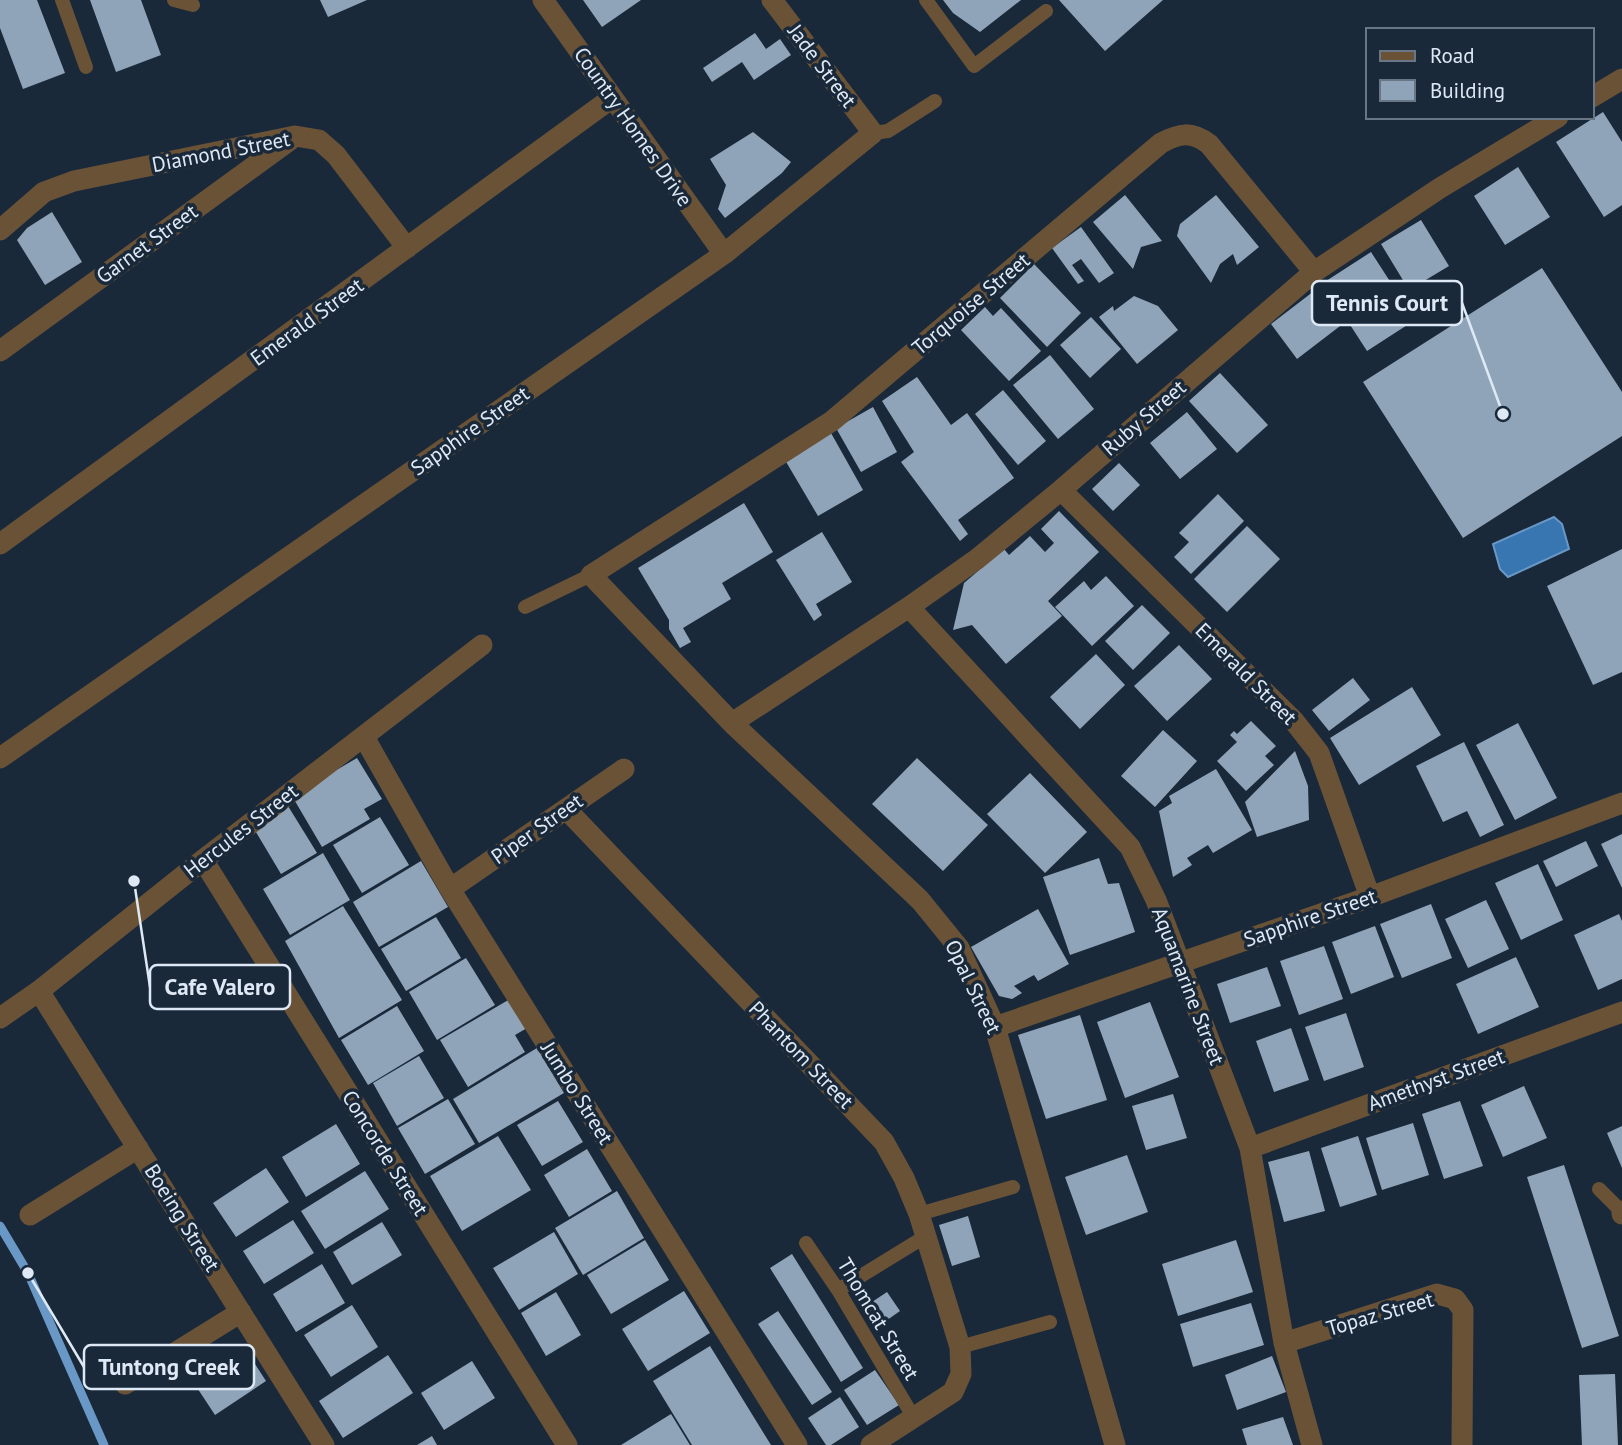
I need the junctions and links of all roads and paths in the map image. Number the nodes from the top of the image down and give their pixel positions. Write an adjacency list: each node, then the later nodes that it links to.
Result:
1 (62, 0): 8 (lane)
2 (174, 0): 6 (lane)
3 (543, 0): 11 (street, Country Homes Drive)
4 (772, 0): 14 (street, Jade Street)
5 (926, 0): 7 (lane)
6 (193, 5)
7 (1046, 11)
8 (86, 67)
9 (1622, 79): 10 (street)
10 (1594, 96)
11 (612, 97): 17 (street, Emerald Street); 18 (street, Country Homes Drive)
12 (935, 101): 14 (lane, Sapphire Street)
13 (1556, 119): 19 (street, Ruby Street)
14 (873, 133): 18 (street, Sapphire Street)
15 (295, 136): 16 (street, Diamond Street); 17 (street, Diamond Street); 20 (street, Garnet Street)
16 (0, 230)
17 (408, 248): 22 (street, Emerald Street)
18 (724, 254): 29 (street, Sapphire Street)
19 (1314, 272): 21 (street, Ruby Street); 23 (street, Torquoise Street)
20 (0, 351)
21 (1061, 490): 25 (street, Ruby Street); 35 (street, Emerald Street)
22 (0, 544)
23 (591, 575): 24 (lane); 27 (street, Opal Street)
24 (525, 607)
25 (909, 607): 27 (street, Ruby Street); 36 (street, Aquamarine Street)
26 (482, 645): 28 (street, Hercules Street)
27 (732, 723): 40 (street, Opal Street)
28 (364, 737): 33 (street, Hercules Street); 34 (street, Jumbo Street)
29 (0, 758)
30 (624, 769): 32 (street, Piper Street)
31 (1622, 803): 35 (street, Sapphire Street)
32 (566, 809): 34 (street, Piper Street); 46 (street, Phantom Street)
33 (202, 860): 37 (street, Hercules Street); 59 (street, Concorde Street)
34 (450, 889): 60 (street, Jumbo Street)
35 (1370, 897): 36 (street, Sapphire Street)
36 (1179, 964): 40 (street, Sapphire Street); 42 (street, Aquamarine Street)
37 (39, 991): 39 (street, Hercules Street); 41 (street, Boeing Street)
38 (1622, 1012): 42 (street, Amethyst Street)
39 (0, 1018)
40 (995, 1027): 61 (street, Opal Street)
41 (138, 1148): 47 (street); 51 (street, Boeing Street)
42 (1250, 1148): 53 (street, Aquamarine Street)
43 (1013, 1187): 46 (lane)
44 (1599, 1189): 45 (lane)
45 (1622, 1212)
46 (919, 1214): 48 (street, Phantom Street)
47 (30, 1215)
48 (926, 1236): 50 (lane); 54 (street, Phantom Street)
49 (806, 1243): 50 (lane, Thomcat Street)
50 (838, 1290): 56 (lane, Thomcat Street)
51 (241, 1312): 55 (street); 58 (street, Boeing Street)
52 (1050, 1322): 54 (lane)
53 (1284, 1343): 62 (street, Aquamarine Street); 63 (street, Topaz Street)
54 (960, 1347): 56 (street)
55 (125, 1384)
56 (914, 1418): 57 (street)
57 (878, 1443)
58 (324, 1445)
59 (567, 1445)
60 (797, 1445)
61 (1115, 1445)
62 (1312, 1445)
63 (1462, 1445)

